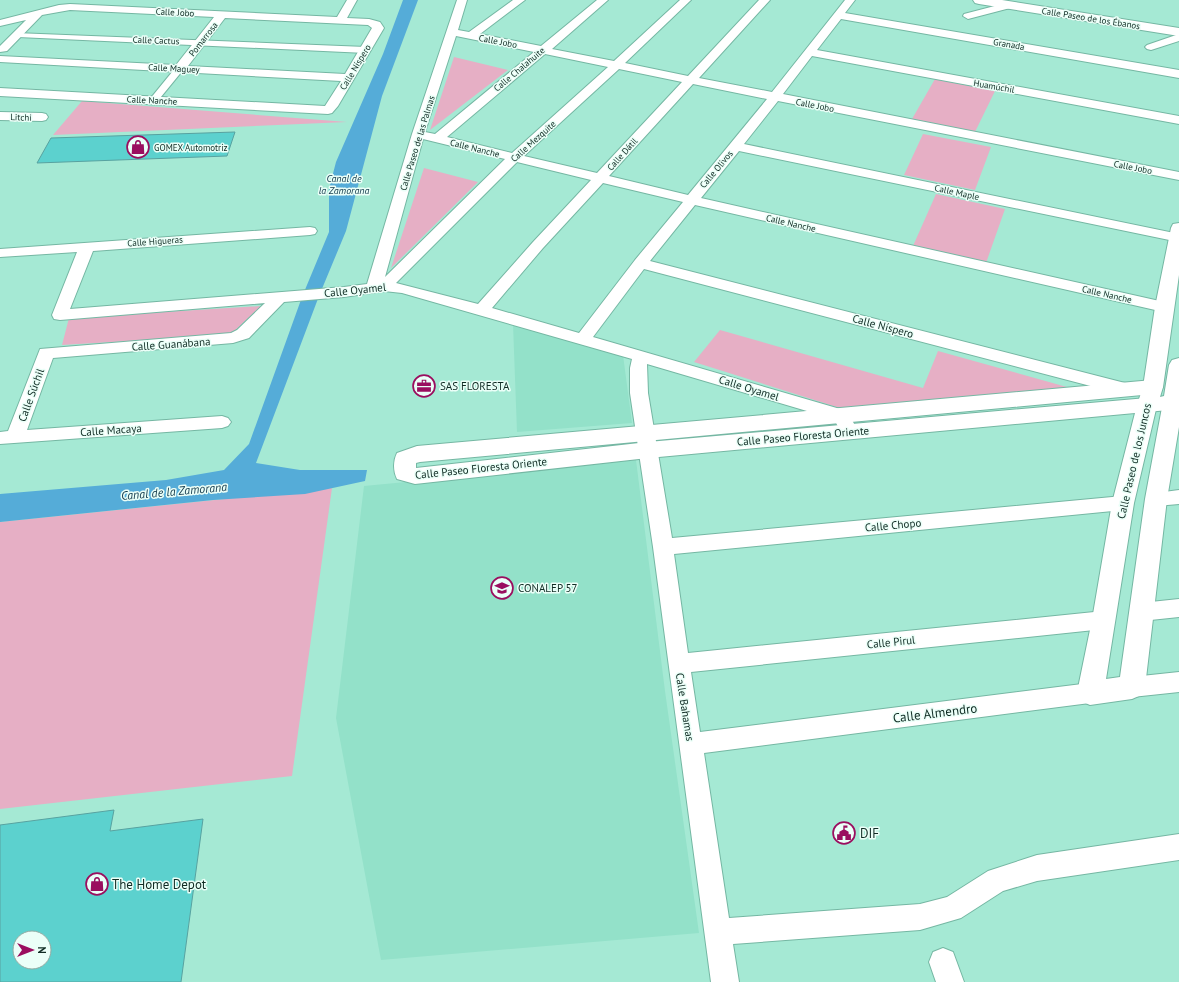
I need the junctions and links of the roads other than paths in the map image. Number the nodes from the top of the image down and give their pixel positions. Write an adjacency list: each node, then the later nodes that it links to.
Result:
1 (352, 0): 15 (street)
2 (462, 0): 19 (street, Calle Paseo de las Palmas)
3 (520, 0): 22 (street)
4 (602, 0): 27 (street, Calle Chalahuite)
5 (686, 0): 30 (street, Calle Mezquite)
6 (765, 0): 34 (street, Calle Dátil)
7 (850, 0): 13 (street, Calle Olivos)
8 (979, 0): 9 (street, Calle Paseo de los Ébanos)
9 (1010, 2): 10 (street, Calle Paseo de los Ébanos); 14 (street)
10 (1031, 6): 18 (street, Calle Paseo de los Ébanos); 20 (street, Calle Paseo de los Ébanos)
11 (40, 13): 12 (street, Calle Jobo); 16 (street, Calle Jobo); 21 (street)
12 (222, 15): 15 (street, Calle Jobo); 24 (street, Pomarrosa)
13 (839, 15): 28 (street, Calle Olivos); 32 (street, Granada)
14 (968, 16)
15 (340, 21): 17 (street, Calle Jobo)
16 (0, 24)
17 (376, 24): 26 (street, Calle Níspero)
18 (1179, 27)
19 (452, 32): 22 (street, Calle Jobo); 42 (street, Calle Paseo de las Palmas)
20 (1179, 32)
21 (18, 35): 24 (street, Calle Cactus); 29 (street)
22 (472, 35): 27 (street, Calle Jobo)
23 (1179, 37): 25 (street)
24 (200, 42): 26 (street, Calle Cactus); 31 (street, Pomarrosa)
25 (1151, 47)
26 (366, 50): 33 (street, Calle Níspero)
27 (542, 50): 30 (street, Calle Jobo); 43 (street, Calle Chalahuite)
28 (808, 52): 36 (street, Calle Olivos); 41 (street, Huamúchil)
29 (2, 54): 31 (street, Calle Maguey)
30 (617, 65): 34 (street, Calle Jobo); 45 (street, Calle Mezquite)
31 (180, 68): 33 (street, Calle Maguey); 37 (street, Pomarrosa)
32 (1179, 74)
33 (348, 78): 38 (street, Calle Níspero)
34 (690, 80): 36 (street, Calle Jobo); 47 (street, Calle Dátil)
35 (0, 92): 37 (street, Calle Nanche)
36 (774, 97): 44 (street, Calle Olivos); 46 (street, Calle Jobo)
37 (153, 100): 38 (street, Calle Nanche)
38 (328, 110)
39 (0, 116): 40 (street, Litchi)
40 (42, 117)
41 (1179, 120)
42 (418, 134): 43 (street, Calle Nanche); 54 (street, Calle Paseo de las Palmas)
43 (437, 139): 45 (street, Calle Nanche)
44 (736, 146): 48 (street, Calle Olivos); 50 (street, Calle Maple)
45 (515, 158): 47 (street, Calle Nanche); 54 (street, Calle Mezquite)
46 (1179, 176)
47 (600, 178): 48 (street, Calle Nanche); 57 (street, Calle Dátil)
48 (691, 200): 53 (street, Calle Olivos); 56 (street, Calle Nanche)
49 (310, 231): 51 (street, Calle Higueras)
50 (1178, 234): 56 (street, Calle Paseo de los Juncos)
51 (87, 246): 52 (street, Calle Higueras); 55 (street, Calle Oyamel)
52 (0, 253)
53 (640, 263): 58 (street, Calle Olivos); 62 (street, Calle Níspero)
54 (379, 287): 55 (street, Calle Oyamel); 57 (street, Calle Oyamel)
55 (280, 297): 59 (street, Calle Guanábana)
56 (1164, 307): 64 (street, Calle Paseo de los Juncos)
57 (482, 310): 58 (street, Calle Oyamel)
58 (583, 339): 60 (street, Calle Oyamel)
59 (46, 353): 67 (street, Calle Súchil)
60 (641, 356): 66 (street, Calle Oyamel); 68 (street)
61 (1179, 365): 63 (street)
62 (1125, 389): 64 (street, Calle Paseo Floresta Oriente); 66 (street, Calle Paseo Floresta Oriente)
63 (1176, 393): 64 (street, Calle Paseo Floresta Oriente); 70 (street)
64 (1150, 396): 66 (street, Calle Paseo Floresta Oriente); 71 (street, Calle Paseo de los Juncos)
65 (222, 422): 67 (street, Calle Macaya)
66 (845, 423): 68 (street, Calle Paseo Floresta Oriente)
67 (7, 438)
68 (647, 441): 68 (street, Calle Paseo Floresta Oriente); 72 (street, Calle Bahamas)
69 (1179, 497): 70 (street)
70 (1156, 499): 74 (street)
71 (1123, 503): 72 (street, Calle Chopo); 75 (street, Calle Paseo de los Juncos)
72 (663, 547): 76 (street, Calle Bahamas)
73 (1179, 608): 74 (street)
74 (1141, 612): 78 (street)
75 (1104, 620): 76 (street, Calle Pirul); 79 (street, Calle Paseo de los Juncos)
76 (679, 664): 80 (street, Calle Bahamas)
77 (1179, 682): 78 (street, Calle Almendro)
78 (1132, 687): 79 (street, Calle Almendro)
79 (1090, 693): 80 (street, Calle Almendro)
80 (691, 744): 82 (street, Calle Bahamas)
81 (1179, 847): 82 (street)
82 (719, 938): 83 (street, Calle Bahamas)
83 (725, 978)

